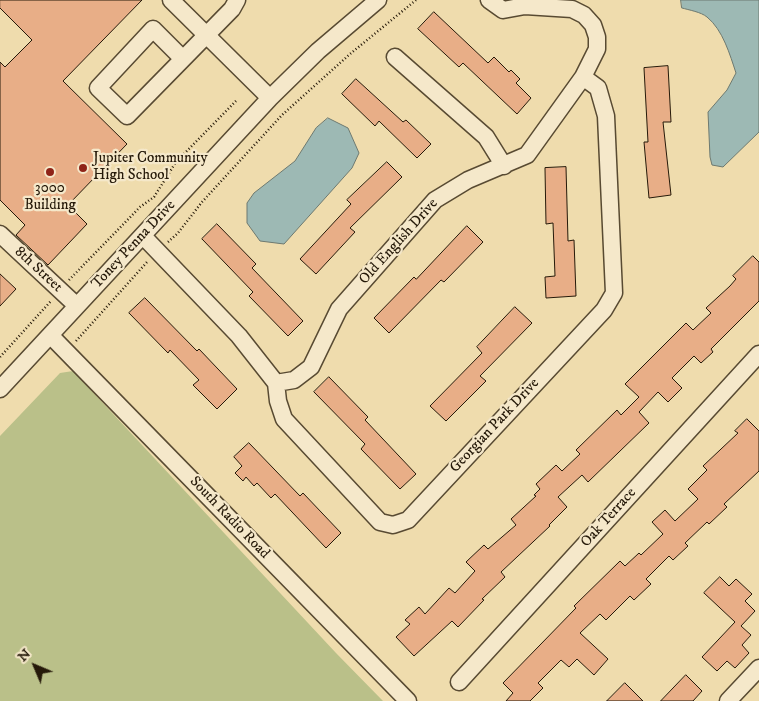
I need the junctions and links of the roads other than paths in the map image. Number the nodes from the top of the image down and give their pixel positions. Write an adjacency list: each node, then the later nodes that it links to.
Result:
1 (171, 0): 6 (street)
2 (237, 0): 6 (street)
3 (378, 0): 10 (street, Toney Penna Drive)
4 (489, 0): 5 (street)
5 (522, 3): 9 (street)
6 (206, 35): 8 (street); 10 (street)
7 (395, 57): 11 (street)
8 (182, 58): 8 (street)
9 (583, 77): 11 (street, Old English Drive); 17 (street, Georgian Park Drive)
10 (270, 98): 13 (street, Toney Penna Drive)
11 (504, 166): 17 (street, Old English Drive)
12 (0, 234): 14 (street, 8th Street)
13 (143, 236): 14 (street, Toney Penna Drive); 17 (street, Georgian Park Drive)
14 (77, 306): 15 (street, Toney Penna Drive)
15 (50, 336): 18 (street, Toney Penna Drive); 21 (street, South Radio Road)
16 (759, 354): 20 (street, Oak Terrace)
17 (276, 383)
18 (0, 389)
19 (759, 668): 22 (street)
20 (459, 682)
21 (408, 701)
22 (728, 701)

